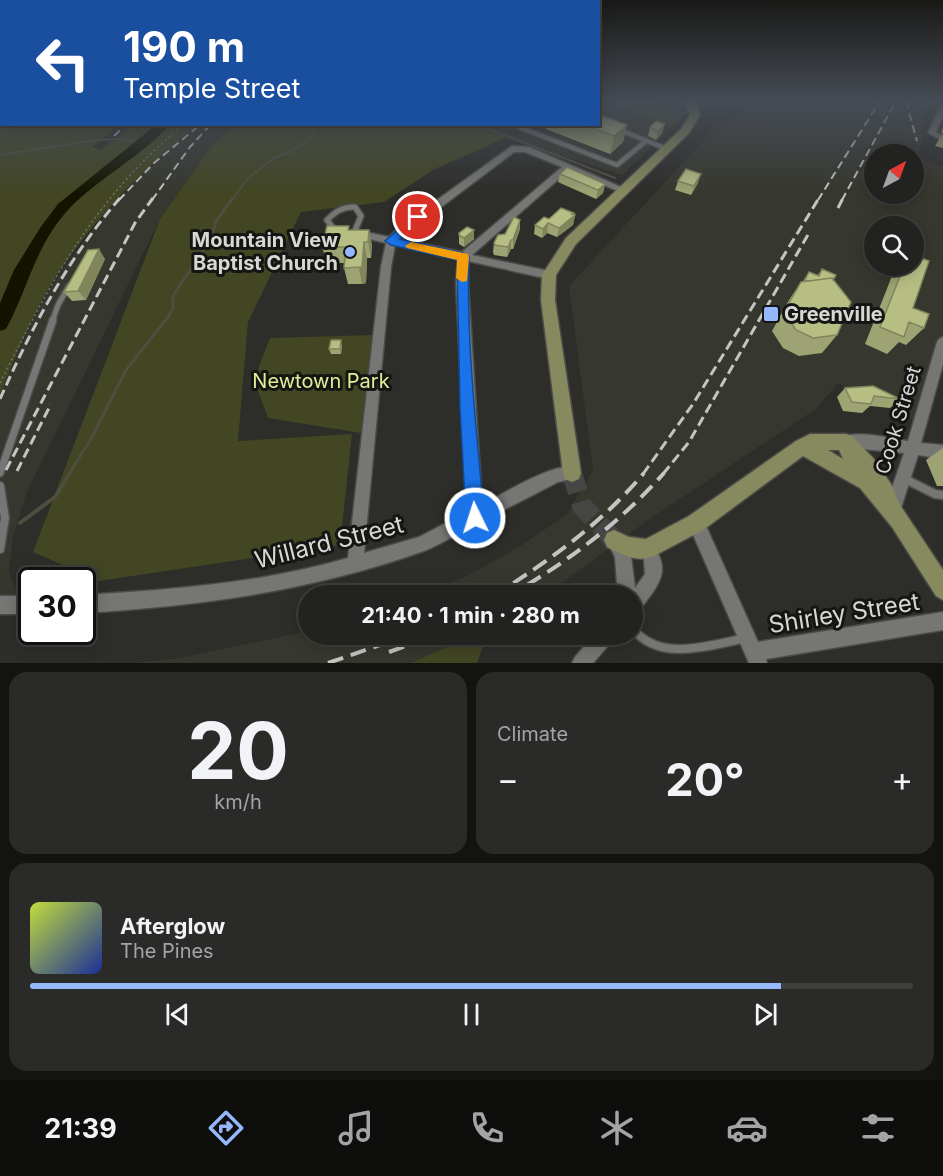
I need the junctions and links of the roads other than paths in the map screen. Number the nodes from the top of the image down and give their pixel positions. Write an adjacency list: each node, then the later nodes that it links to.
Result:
1 (532, 132): 4 (lane)
2 (624, 132): 4 (lane)
3 (683, 132): 5 (street)
4 (646, 141): 5 (lane)
5 (667, 149): 7 (street)
6 (568, 167): 7 (street); 10 (street); 11 (street)
7 (623, 190): 12 (street)
8 (333, 228): 9 (street); 9 (lane)
9 (354, 233): 10 (street)
10 (391, 241): 11 (street); 31 (street)
11 (463, 257): 12 (street); 26 (street)
12 (549, 275): 20 (street)
13 (73, 279): 19 (lane)
14 (943, 342): 17 (street, Cook Street)
15 (846, 442): 16 (street); 17 (street); 23 (street); 25 (street)
16 (802, 447): 23 (street); 27 (street)
17 (913, 447): 18 (street); 21 (street, Cook Street)
18 (943, 452)
19 (0, 473)
20 (572, 473): 26 (street, Willard Street)
21 (903, 478): 24 (lane); 25 (street, Cook Street)
22 (0, 486): 29 (lane)
23 (872, 492): 25 (street)
24 (943, 495)
25 (892, 510): 33 (street)
26 (475, 518): 31 (street, Willard Street)
27 (696, 524): 30 (street); 41 (street)
28 (614, 540): 30 (street); 32 (street)
29 (0, 549)
30 (647, 549): 34 (street)
31 (355, 565): 35 (street, Willard Street)
32 (626, 585)
33 (943, 589)
34 (643, 591)
35 (96, 603)
36 (0, 605): 37 (street)
37 (18, 605)
38 (943, 621): 41 (street, Shirley Street)
39 (643, 640): 41 (lane)
40 (597, 645): 42 (street)
41 (753, 651)
42 (581, 663)

